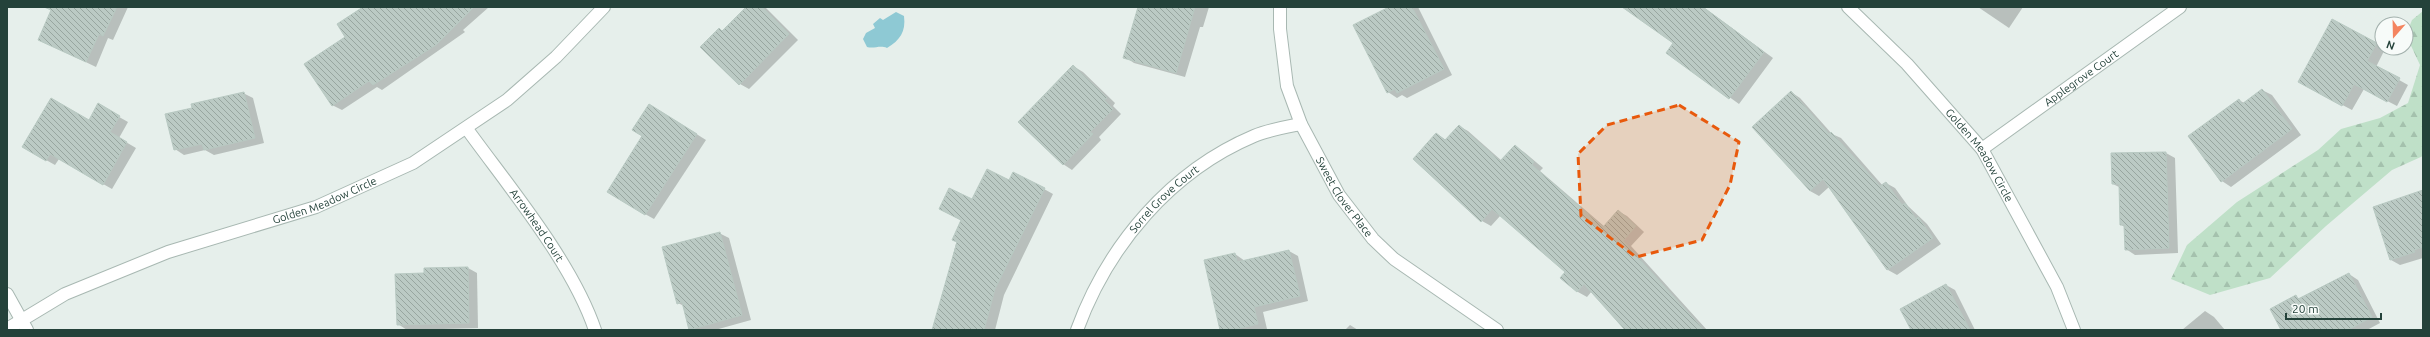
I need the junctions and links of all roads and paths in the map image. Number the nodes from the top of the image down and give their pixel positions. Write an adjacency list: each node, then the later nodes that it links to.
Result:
1 (604, 7): 6 (street, Golden Meadow Circle)
2 (1280, 7): 5 (street, Sweet Clover Place)
3 (1848, 7): 7 (street, Golden Meadow Circle)
4 (2180, 7): 7 (street, Applegrove Court)
5 (1301, 124): 12 (street, Sorrel Grove Court); 13 (street, Sweet Clover Place)
6 (467, 129): 9 (street, Golden Meadow Circle); 11 (street, Arrowhead Court)
7 (1982, 149): 14 (street, Golden Meadow Circle)
8 (7, 294): 9 (street)
9 (24, 324): 10 (street, Golden Meadow Circle)
10 (7, 329)
11 (595, 330)
12 (1077, 330)
13 (1497, 330)
14 (2074, 330)

